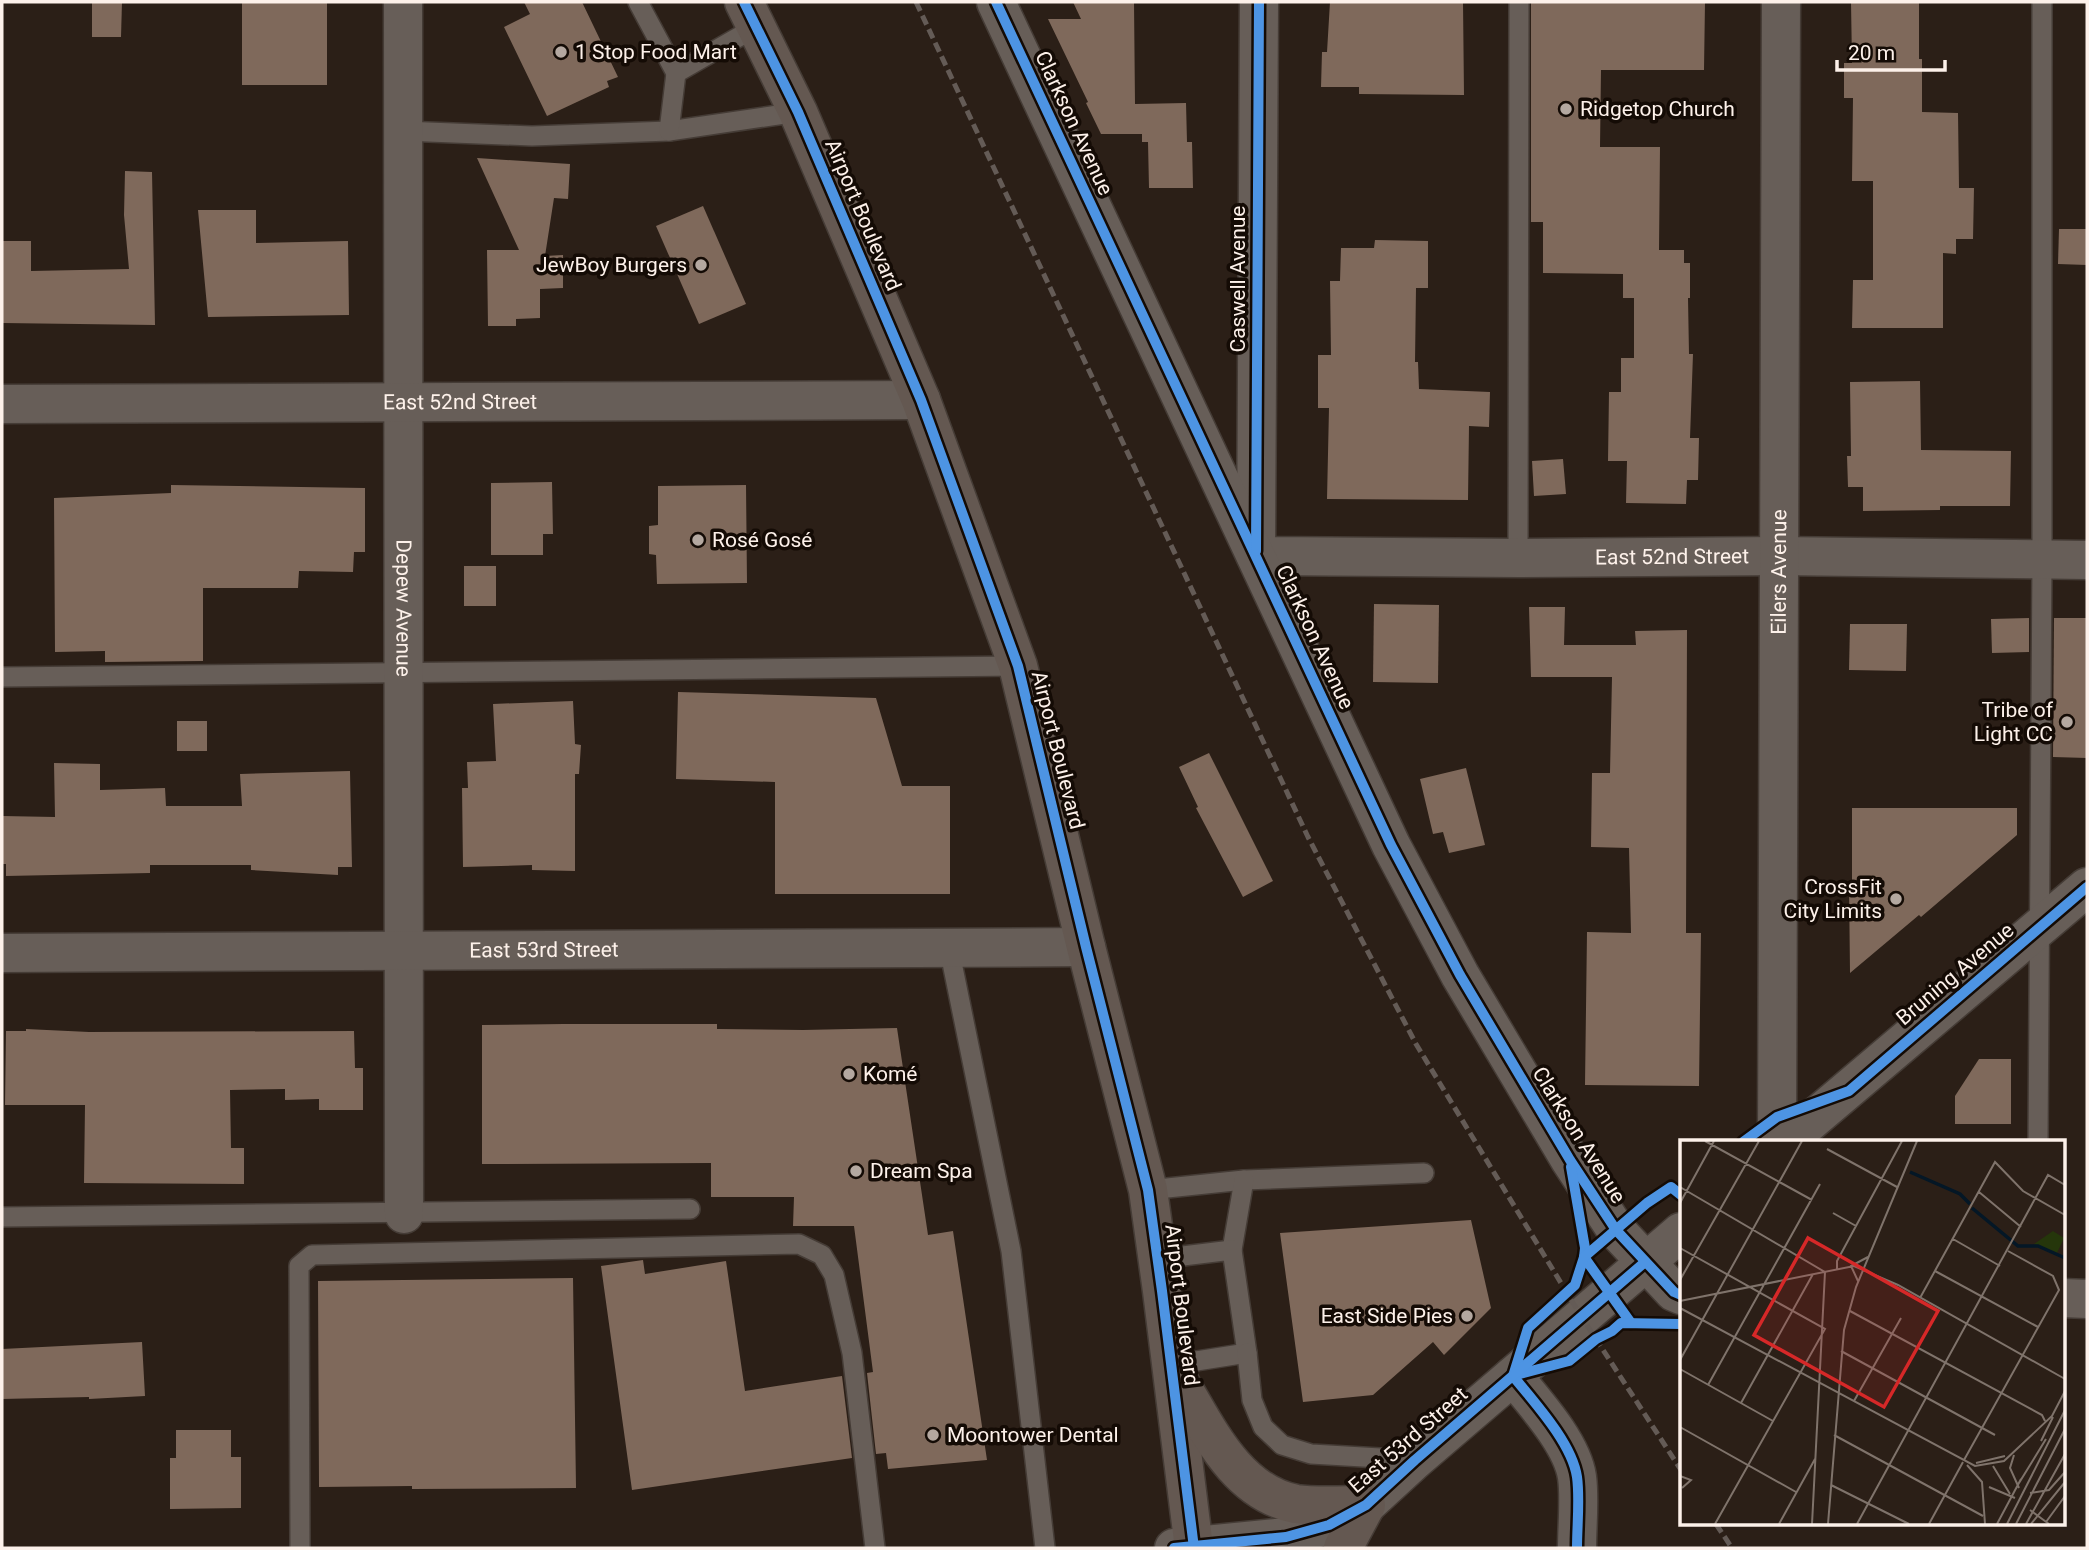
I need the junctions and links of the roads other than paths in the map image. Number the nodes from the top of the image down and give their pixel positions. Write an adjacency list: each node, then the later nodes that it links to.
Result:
1 (403, 2): 11 (street, Depew Avenue)
2 (638, 2): 9 (lane)
3 (996, 2): 16 (street, Clarkson Avenue)
4 (1259, 2): 16 (street, Caswell Avenue)
5 (1519, 2): 18 (lane)
6 (1781, 2): 17 (street, Eilers Avenue)
7 (2042, 2): 20 (lane)
8 (750, 14): 9 (lane); 10 (main road, Airport Boulevard)
9 (676, 73): 12 (lane)
10 (798, 112): 12 (lane); 13 (main road, Airport Boulevard)
11 (403, 131): 12 (lane); 14 (street, Depew Avenue)
12 (669, 131)
13 (920, 400): 14 (street, East 52nd Street); 21 (main road, Airport Boulevard)
14 (403, 402): 15 (street, East 52nd Street); 22 (street, Depew Avenue)
15 (2, 404)
16 (1255, 556): 18 (street, East 52nd Street); 42 (street, Clarkson Avenue)
17 (1780, 556): 18 (street, East 52nd Street); 20 (street, East 52nd Street); 30 (street, Eilers Avenue)
18 (1518, 558)
19 (2087, 560): 20 (street, East 52nd Street)
20 (2042, 561): 25 (lane)
21 (1018, 666): 22 (lane); 26 (main road, Airport Boulevard)
22 (403, 673): 23 (lane); 28 (street, Depew Avenue)
23 (2, 677)
24 (2087, 887): 25 (street, Bruning Avenue)
25 (2039, 928): 31 (street, Bruning Avenue); 32 (lane)
26 (1086, 947): 27 (street, East 53rd Street); 35 (main road, Airport Boulevard)
27 (949, 948): 28 (street, East 53rd Street); 53 (lane)
28 (403, 951): 29 (street, East 53rd Street); 37 (street, Depew Avenue)
29 (2, 953)
30 (1777, 1140)
31 (1788, 1140)
32 (2038, 1140)
33 (1424, 1174): 34 (lane)
34 (1244, 1180): 35 (lane); 40 (lane)
35 (1147, 1190): 41 (main road, Airport Boulevard)
36 (690, 1209): 37 (lane)
37 (404, 1214): 38 (lane)
38 (2, 1217)
39 (1680, 1233): 42 (street)
40 (1233, 1250): 41 (lane); 46 (lane)
41 (1158, 1259): 47 (main road, Airport Boulevard)
42 (1645, 1262): 43 (street); 48 (street, East 53rd Street)
43 (1680, 1295)
44 (2064, 1298): 45 (street)
45 (2087, 1299)
46 (1247, 1353): 47 (lane); 49 (lane)
47 (1171, 1368): 50 (main road); 54 (main road, Airport Boulevard)
48 (1513, 1376): 49 (street, East 53rd Street); 56 (street)
49 (1415, 1460): 50 (street, East 53rd Street)
50 (1366, 1506): 54 (street, East 53rd Street); 55 (main road)
51 (300, 1548): 52 (lane)
52 (875, 1548)
53 (1045, 1548)
54 (1187, 1548)
55 (1343, 1548)
56 (1577, 1548)

